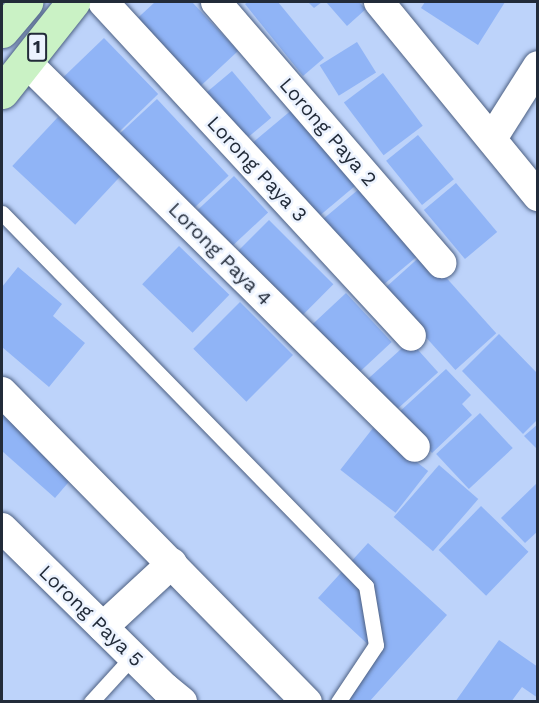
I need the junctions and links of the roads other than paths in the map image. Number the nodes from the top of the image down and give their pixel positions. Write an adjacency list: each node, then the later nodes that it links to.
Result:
1 (26, 2): 6 (main road, 1)
2 (74, 2): 7 (main road, 1)
3 (103, 2): 14 (street, Lorong Paya 3)
4 (216, 2): 13 (street, Lorong Paya 2)
5 (382, 3): 10 (street)
6 (2, 31)
7 (26, 62): 9 (main road, 1); 16 (street, Lorong Paya 4)
8 (537, 66): 10 (street)
9 (2, 92)
10 (492, 137): 11 (street)
11 (537, 195)
12 (2, 213): 24 (lane)
13 (441, 263)
14 (411, 336)
15 (2, 392): 18 (street)
16 (415, 447)
17 (2, 528): 19 (street, Lorong Paya 5)
18 (172, 563): 19 (street); 23 (street)
19 (103, 627): 20 (street, Lorong Paya 5)
20 (133, 656): 21 (lane); 22 (street, Lorong Paya 5)
21 (91, 702)
22 (182, 702)
23 (307, 702)
24 (338, 702)

